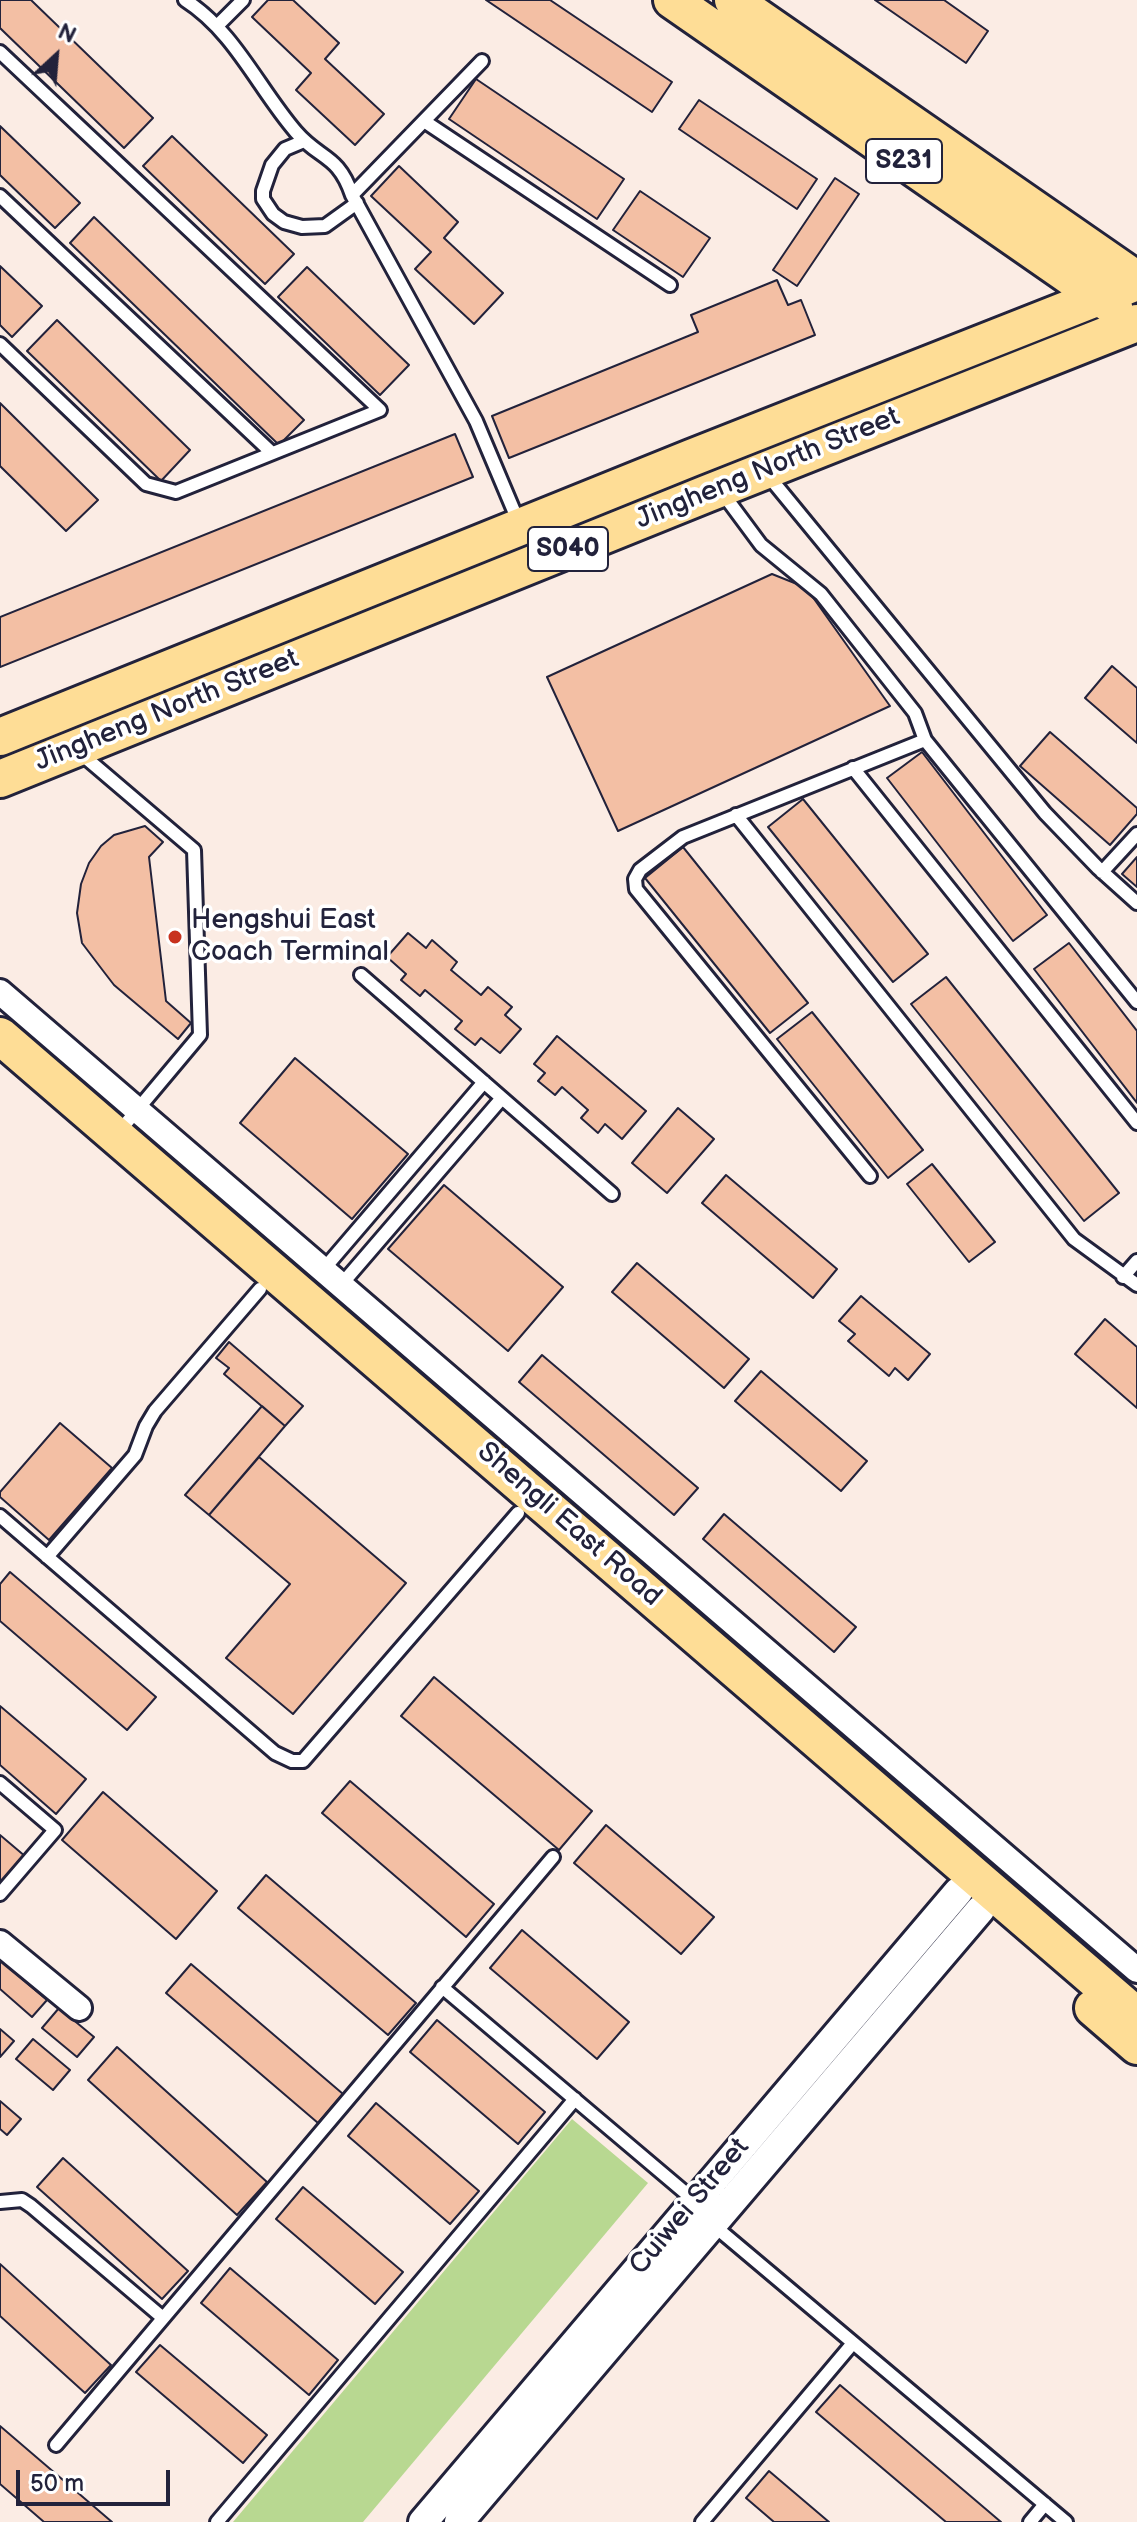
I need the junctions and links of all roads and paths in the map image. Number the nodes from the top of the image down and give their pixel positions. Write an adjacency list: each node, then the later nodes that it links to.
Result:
1 (185, 0): 5 (lane)
2 (243, 0): 5 (lane)
3 (672, 0): 14 (main road, S231)
4 (733, 0): 12 (main road, S231)
5 (217, 26): 9 (lane)
6 (0, 52): 17 (lane)
7 (482, 61): 8 (lane)
8 (424, 121): 11 (lane); 13 (lane)
9 (304, 141): 11 (lane); 11 (lane)
10 (0, 196): 17 (lane)
11 (355, 199): 20 (lane)
12 (1137, 281): 14 (main road, Jingheng North Street / S040)
13 (670, 285)
14 (1099, 297): 15 (main road, S231); 20 (main road, Jingheng North Street / S040)
15 (1137, 323): 18 (main road, Jingheng North Street / S040)
16 (0, 344): 17 (lane)
17 (272, 453)
18 (764, 471): 19 (main road, Jingheng North Street / S040); 28 (lane)
19 (720, 488): 22 (lane); 23 (main road, Jingheng North Street / S040)
20 (520, 527): 21 (main road, Jingheng North Street / S040)
21 (0, 737)
22 (925, 740): 24 (lane); 32 (lane)
23 (73, 748): 25 (main road, Jingheng North Street / S040); 37 (lane)
24 (853, 768): 26 (lane); 38 (lane)
25 (0, 779)
26 (736, 815): 39 (lane); 42 (lane)
27 (1137, 834): 28 (lane)
28 (1102, 872): 29 (lane)
29 (1137, 903)
30 (361, 975): 35 (lane)
31 (0, 992): 37 (street)
32 (1137, 1002)
33 (0, 1036): 37 (main road, Shengli East Road)
34 (0, 1068): 45 (main road, Shengli East Road)
35 (484, 1082): 36 (lane); 43 (lane)
36 (502, 1098): 40 (lane); 43 (lane)
37 (126, 1122): 43 (street); 57 (main road, Shengli East Road)
38 (1137, 1123)
39 (870, 1176)
40 (612, 1194)
41 (1137, 1261): 42 (lane)
42 (1123, 1277): 44 (lane)
43 (332, 1278): 54 (street)
44 (1137, 1285)
45 (260, 1289): 46 (main road, Shengli East Road); 48 (lane)
46 (518, 1513): 48 (lane); 52 (main road, Shengli East Road)
47 (0, 1516): 48 (lane)
48 (47, 1557)
49 (0, 1783): 51 (lane)
50 (553, 1857): 55 (lane)
51 (0, 1894)
52 (969, 1901): 58 (main road, Shengli East Road); 60 (street, Cuiwei Street); 62 (street, Cuiwei Street)
53 (0, 1943): 56 (street)
54 (1137, 1970)
55 (442, 1987): 59 (lane); 63 (lane)
56 (79, 2008)
57 (1137, 2016)
58 (1137, 2046)
59 (575, 2099): 60 (lane); 67 (lane)
60 (695, 2201): 68 (street, Cuiwei Street)
61 (0, 2202): 63 (lane)
62 (712, 2224): 64 (lane); 69 (street, Cuiwei Street)
63 (163, 2318): 65 (lane)
64 (853, 2343): 66 (lane); 70 (lane)
65 (56, 2445)
66 (1045, 2504): 71 (lane); 72 (lane)
67 (217, 2522)
68 (423, 2522)
69 (459, 2522)
70 (702, 2522)
71 (1030, 2522)
72 (1066, 2522)

